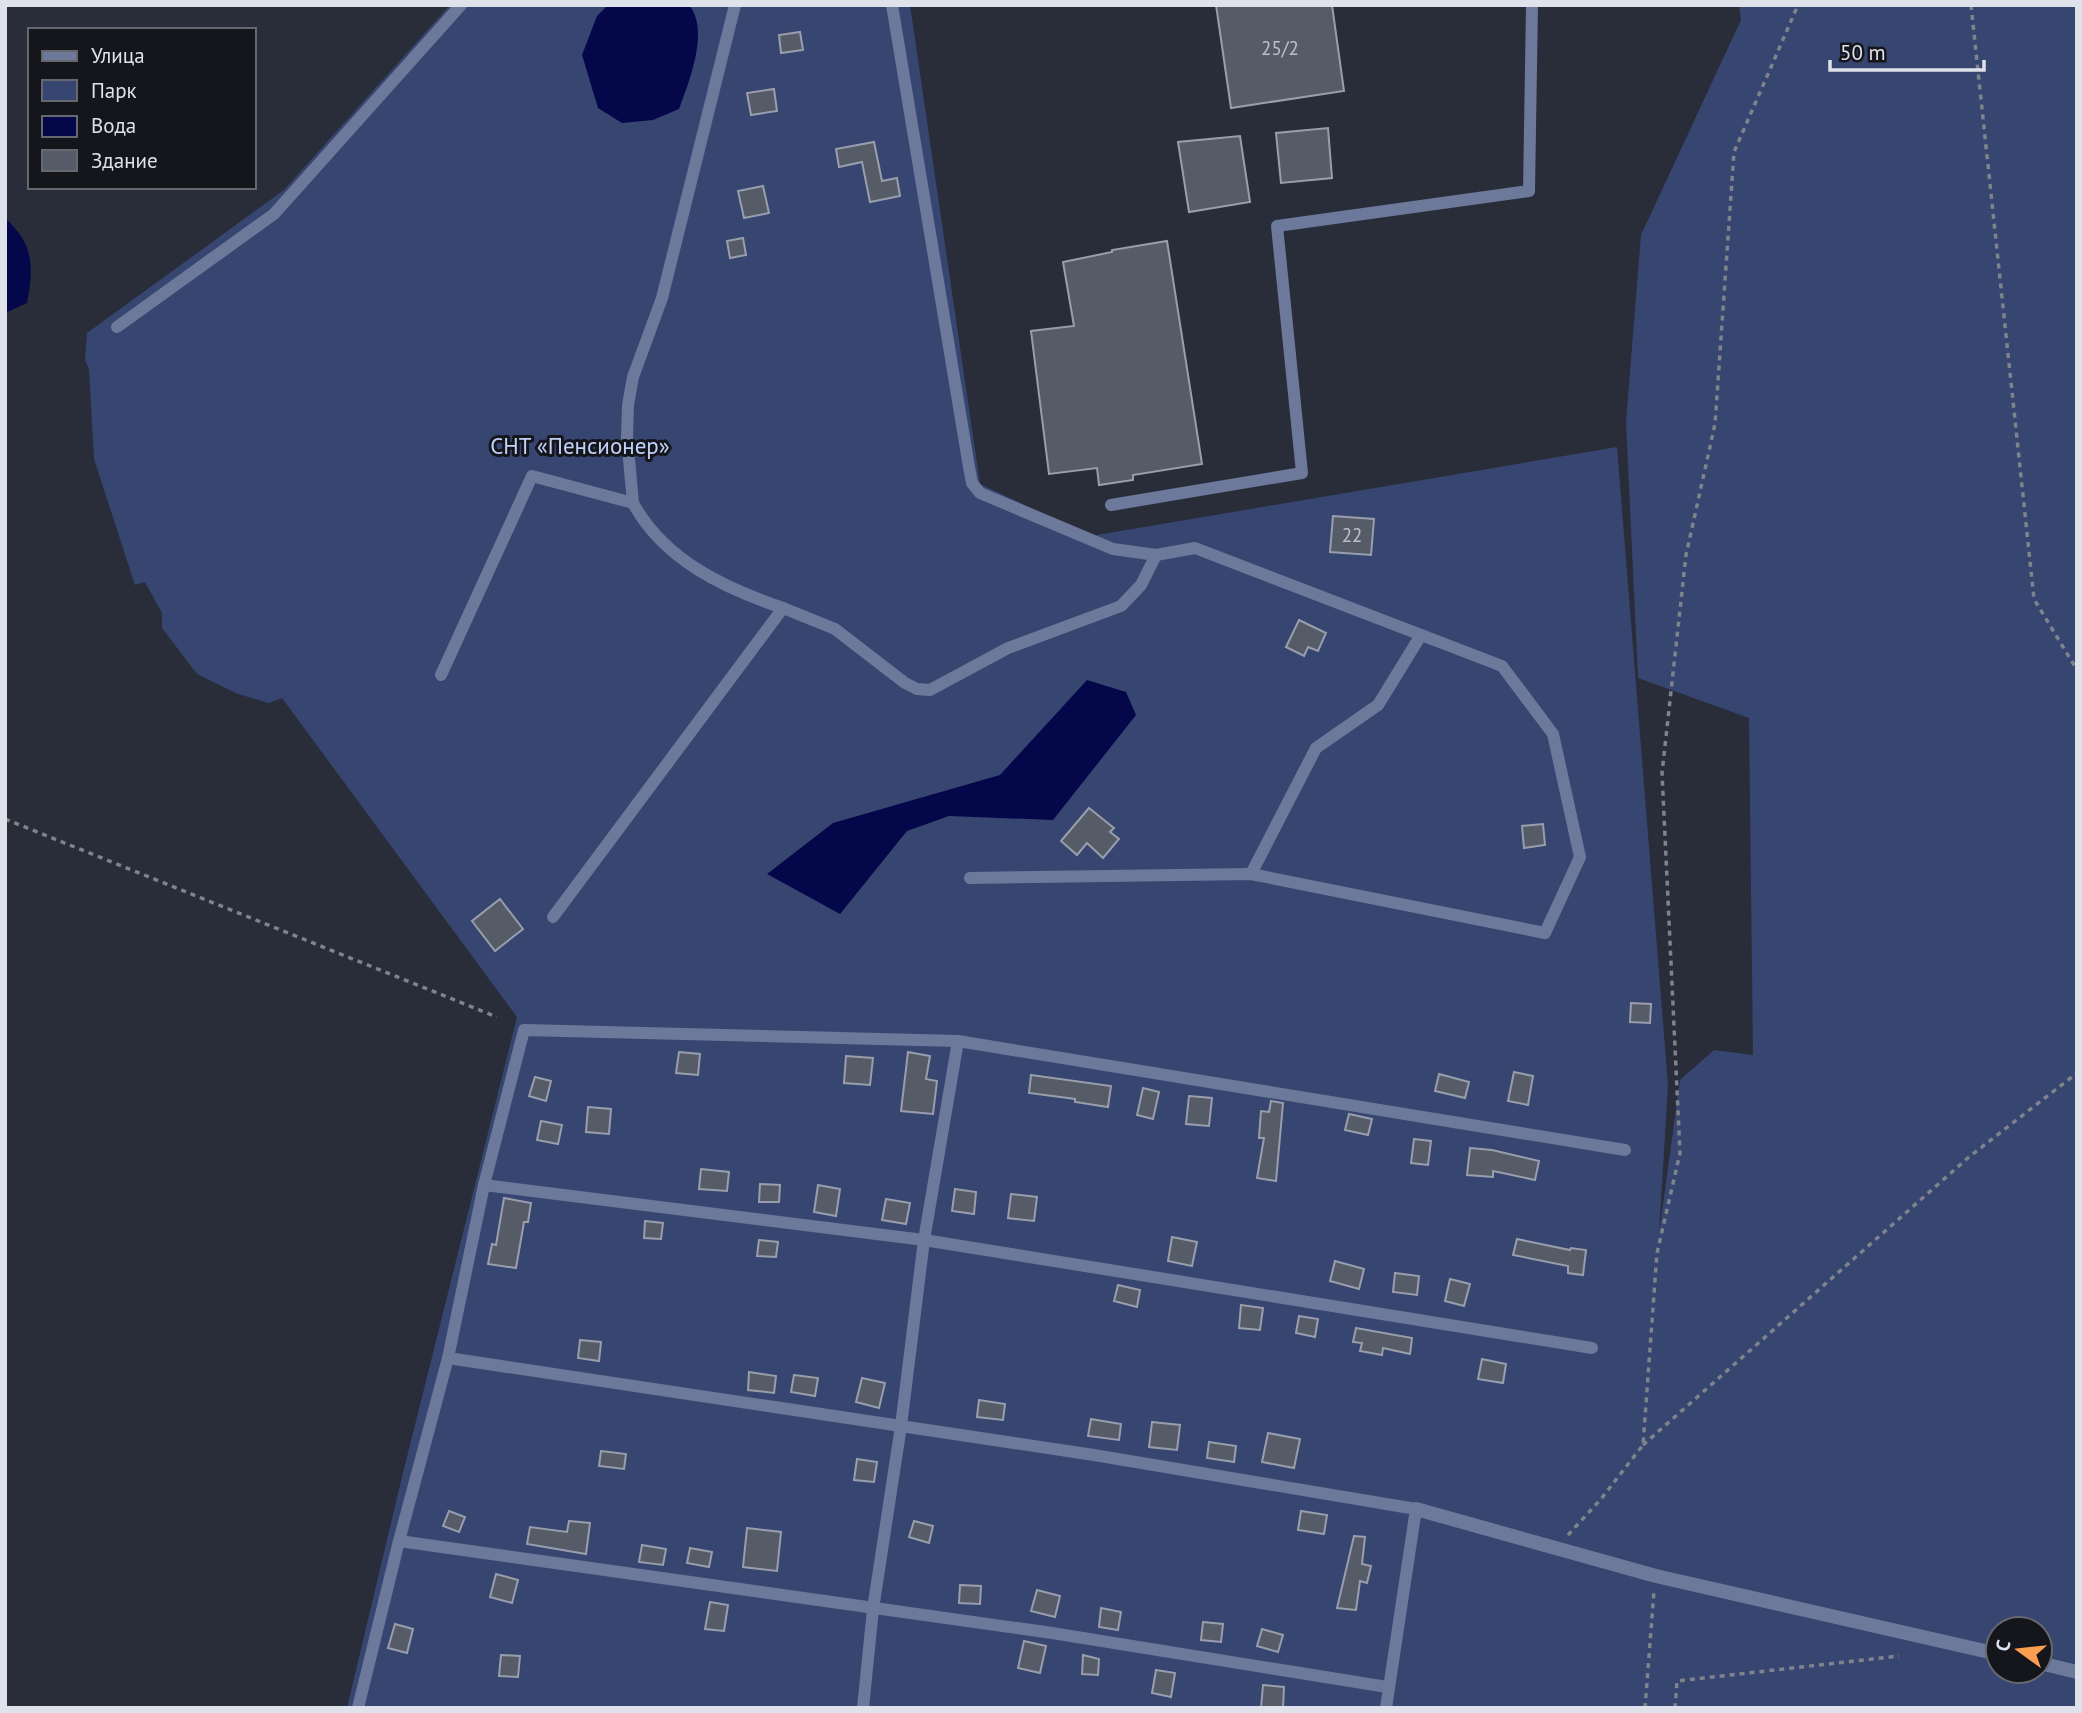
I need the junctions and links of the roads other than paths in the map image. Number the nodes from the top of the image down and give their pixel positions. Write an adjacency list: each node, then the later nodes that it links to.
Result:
1 (461, 5): 5 (lane)
2 (735, 5): 6 (lane)
3 (892, 5): 8 (lane)
4 (1532, 5): 7 (lane)
5 (117, 327)
6 (633, 503): 9 (lane); 11 (lane)
7 (1111, 505)
8 (1156, 555): 9 (lane); 10 (lane)
9 (783, 608): 14 (lane)
10 (1420, 635): 12 (lane); 12 (lane)
11 (441, 675)
12 (1251, 874): 13 (lane)
13 (970, 878)
14 (552, 917)
15 (958, 1041): 16 (lane); 17 (lane); 18 (lane)
16 (1625, 1150)
17 (484, 1185): 18 (lane); 20 (lane)
18 (924, 1240): 19 (lane); 21 (lane)
19 (1592, 1348)
20 (448, 1358): 21 (lane); 23 (lane)
21 (901, 1426): 22 (lane); 24 (lane)
22 (1416, 1509): 25 (street); 28 (lane)
23 (399, 1541): 24 (lane); 29 (lane)
24 (873, 1609): 28 (lane); 30 (lane)
25 (1984, 1651)
26 (2054, 1667): 27 (street)
27 (2077, 1672)
28 (1387, 1687): 31 (lane)
29 (358, 1708)
30 (863, 1708)
31 (1386, 1708)

